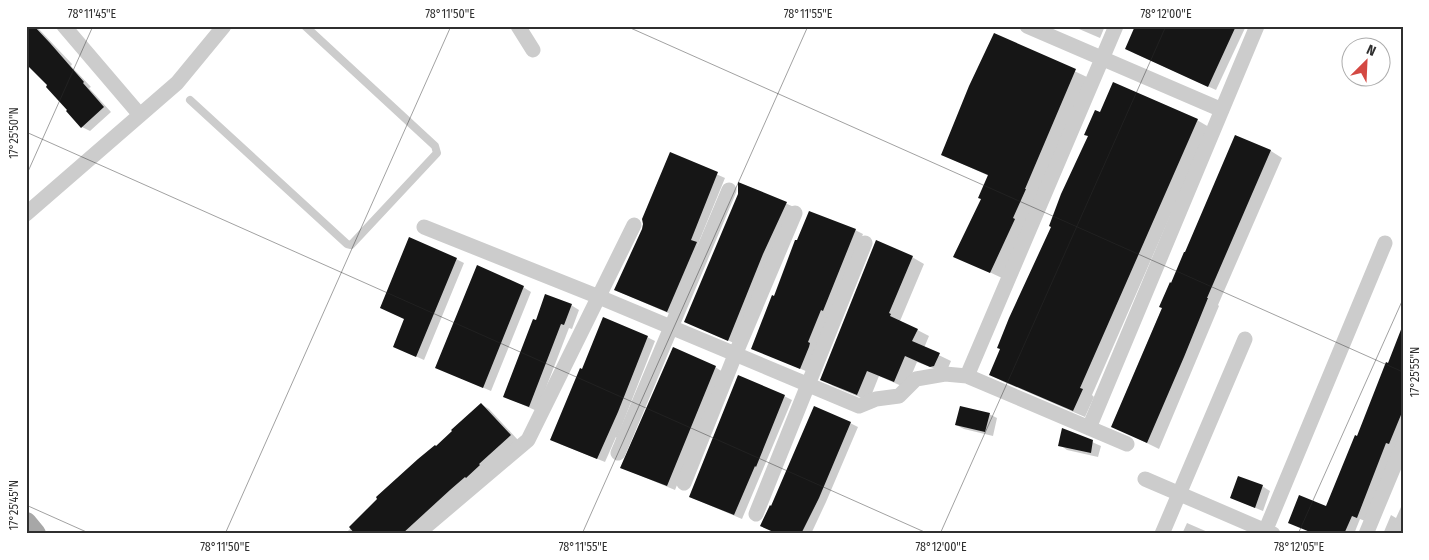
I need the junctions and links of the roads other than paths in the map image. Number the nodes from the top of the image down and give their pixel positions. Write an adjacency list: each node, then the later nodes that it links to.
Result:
1 (64, 26): 12 (street)
2 (224, 26): 12 (street)
3 (305, 26): 10 (lane)
4 (518, 26): 8 (street)
5 (1027, 26): 9 (street)
6 (1116, 26): 9 (street)
7 (1257, 26): 11 (street)
8 (534, 50)
9 (1102, 59): 11 (street); 24 (street)
10 (190, 100)
11 (1222, 110): 26 (street)
12 (140, 115): 15 (street)
13 (729, 190): 21 (street)
14 (795, 213): 23 (street)
15 (26, 214)
16 (634, 225): 20 (street)
17 (424, 226): 20 (street)
18 (865, 243): 25 (street)
19 (1385, 243): 35 (street)
20 (599, 297): 21 (street); 37 (street)
21 (672, 328): 23 (street); 29 (street)
22 (1245, 339): 32 (street)
23 (735, 355): 25 (street); 31 (street)
24 (967, 376): 25 (street); 26 (street)
25 (807, 385): 33 (street)
26 (1089, 428): 27 (street)
27 (1127, 444)
28 (1403, 445): 39 (street)
29 (618, 453)
30 (1145, 479): 32 (street)
31 (684, 483)
32 (1178, 494): 35 (street); 38 (street)
33 (756, 514)
34 (26, 523): 36 (main road)
35 (1267, 533)
36 (35, 534)
37 (417, 534)
38 (1162, 534)
39 (1366, 534)

